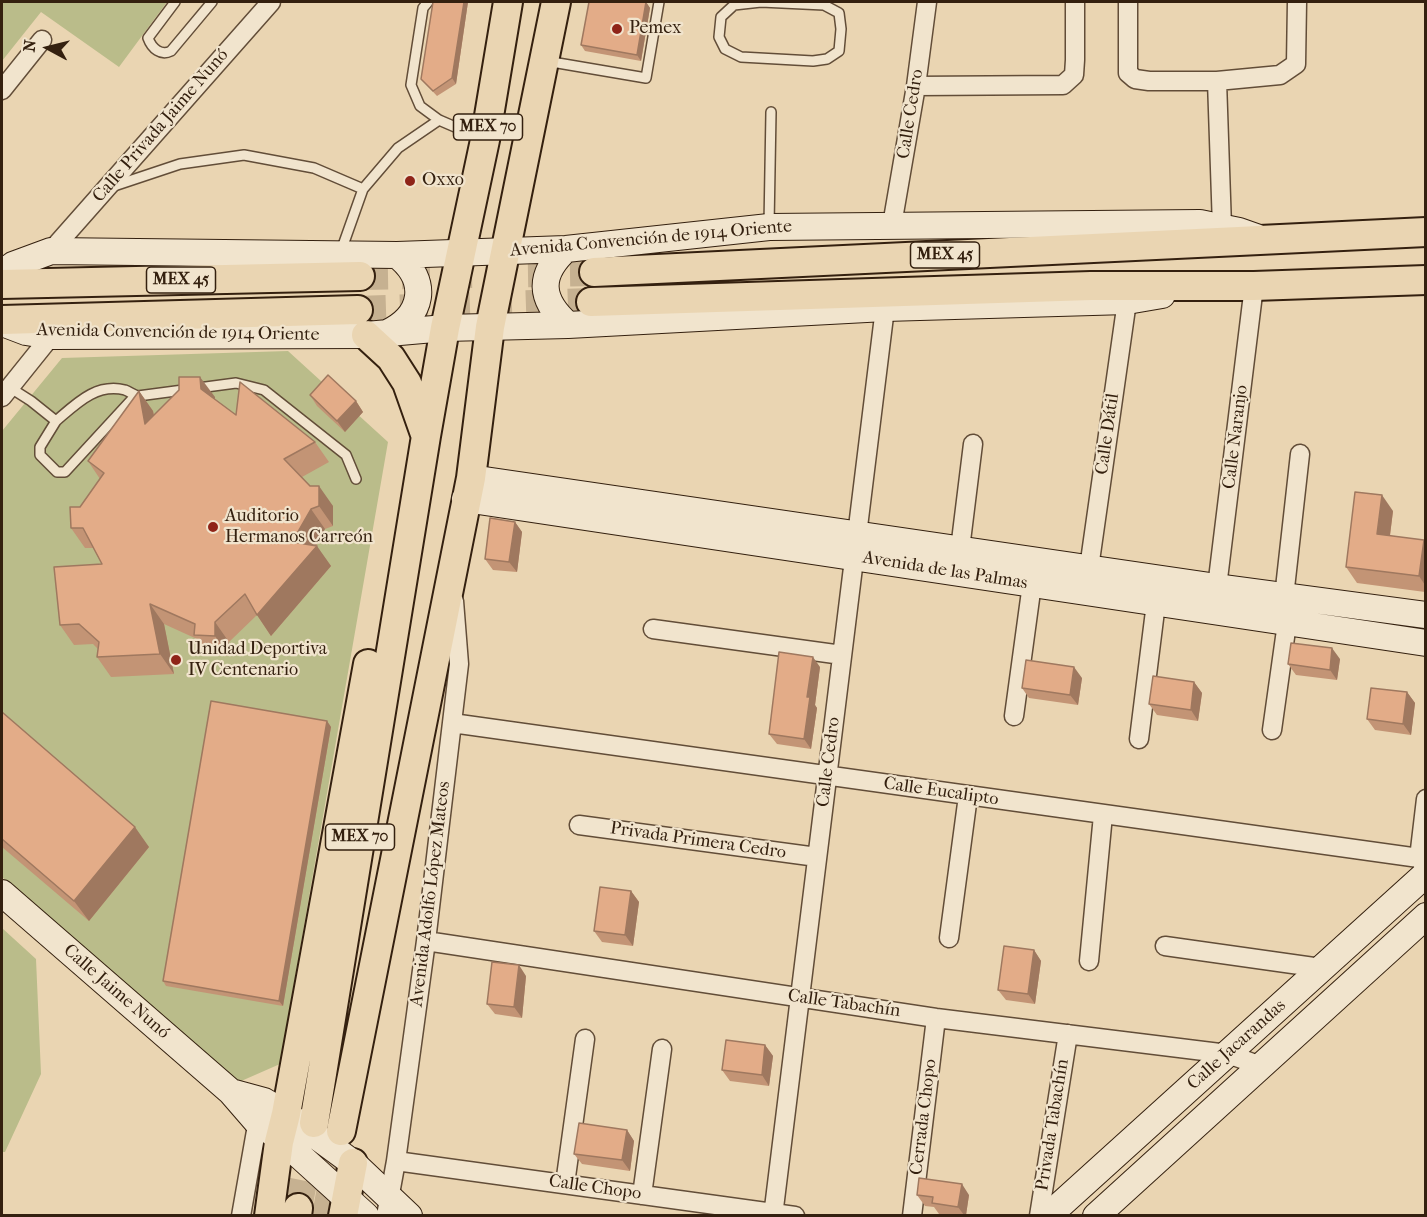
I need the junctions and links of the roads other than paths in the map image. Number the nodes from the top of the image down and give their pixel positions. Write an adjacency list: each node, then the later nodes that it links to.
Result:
1 (175, 2): 2 (lane)
2 (212, 2)
3 (271, 2): 21 (street, Calle Privada Jaime Nunó)
4 (428, 2): 19 (lane)
5 (508, 2): 20 (main road, MEX 70)
6 (556, 2): 14 (main road, MEX 70)
7 (659, 2): 14 (lane)
8 (761, 2): 8 (lane)
9 (927, 2): 16 (street, Calle Cedro)
10 (1075, 2): 16 (street)
11 (1128, 2): 15 (street)
12 (1297, 2): 15 (street)
13 (42, 40): 17 (street)
14 (544, 60): 30 (main road, MEX 70)
15 (1217, 81): 25 (street)
16 (916, 86): 23 (street, Calle Cedro)
17 (2, 90)
18 (771, 112): 24 (lane)
19 (439, 120): 20 (lane); 22 (lane)
20 (485, 140): 31 (main road, MEX 70)
21 (107, 188): 22 (lane); 29 (street, Calle Privada Jaime Nunó)
22 (363, 189): 32 (lane)
23 (892, 225): 24 (street, Avenida Convención de 1914 Oriente); 25 (street, Avenida Convención de 1914 Oriente)
24 (769, 227): 28 (street, Avenida Convención de 1914 Oriente)
25 (1222, 227): 27 (street, Avenida Convención de 1914 Oriente)
26 (1425, 232): 27 (main road, Avenida Convención de 1914 Oriente / MEX 45)
27 (1268, 240): 34 (main road, Avenida Convención de 1914 Oriente / MEX 45)
28 (566, 249): 30 (street, Avenida Convención de 1914 Oriente); 45 (street)
29 (51, 251): 32 (street, Avenida Convención de 1914 Oriente); 35 (street, Avenida Convención de 1914 Oriente)
30 (505, 251): 31 (street, Avenida Convención de 1914 Oriente); 47 (main road, MEX 70)
31 (463, 252): 33 (street, Avenida Convención de 1914 Oriente); 48 (main road, MEX 70)
32 (340, 255): 33 (street, Avenida Convención de 1914 Oriente)
33 (398, 255): 46 (street)
34 (594, 272)
35 (2, 273)
36 (360, 276): 38 (main road, MEX 45)
37 (1425, 280): 39 (main road, Avenida Convención de 1914 Oriente / MEX 45)
38 (2, 284)
39 (1254, 286): 40 (main road, Avenida Convención de 1914 Oriente / MEX 45); 64 (street, Calle Naranjo)
40 (1218, 287): 41 (street, Avenida Convención de 1914 Oriente); 42 (main road, Avenida Convención de 1914 Oriente / MEX 45)
41 (1127, 301): 43 (street, Avenida Convención de 1914 Oriente); 61 (street, Calle Dátil)
42 (591, 302)
43 (885, 308): 45 (street, Avenida Convención de 1914 Oriente); 58 (street, Calle Cedro)
44 (2, 322): 46 (main road, Avenida Convención de 1914 Oriente / MEX 45); 49 (street, Avenida Convención de 1914 Oriente)
45 (568, 325): 47 (street, Avenida Convención de 1914 Oriente)
46 (370, 326): 48 (street, Avenida Convención de 1914 Oriente); 49 (street, Avenida Convención de 1914 Oriente); 53 (main road)
47 (490, 327): 48 (street, Avenida Convención de 1914 Oriente); 57 (main road, MEX 70)
48 (445, 328): 53 (main road, MEX 70)
49 (51, 336): 50 (street)
50 (5, 392): 52 (lane)
51 (135, 396): 52 (lane); 52 (lane); 56 (lane)
52 (56, 421)
53 (426, 436): 60 (main road, MEX 70)
54 (973, 444): 59 (street)
55 (1300, 454): 65 (street)
56 (356, 479)
57 (468, 488): 58 (street, Avenida de las Palmas); 62 (main road, MEX 70)
58 (856, 546): 59 (street, Avenida de las Palmas); 63 (street, Avenida de las Palmas); 71 (street, Calle Cedro)
59 (960, 549): 61 (street, Avenida de las Palmas)
60 (406, 550): 62 (main road, MEX 70); 97 (main road)
61 (1089, 568): 64 (street, Avenida de las Palmas)
62 (452, 572): 73 (street, Avenida Adolfo López Mateos)
63 (1032, 585): 66 (street, Avenida de las Palmas); 72 (street)
64 (1217, 587): 65 (street, Avenida de las Palmas)
65 (1284, 597): 67 (street, Avenida de las Palmas)
66 (1156, 603): 68 (street, Avenida de las Palmas); 75 (street)
67 (1425, 615)
68 (1287, 623): 70 (street, Avenida de las Palmas); 74 (street)
69 (653, 629): 71 (street)
70 (1425, 643)
71 (842, 655): 76 (street, Calle Cedro)
72 (1014, 716)
73 (452, 723): 76 (street, Calle Eucalipto); 86 (street, Avenida Adolfo López Mateos)
74 (1272, 730)
75 (1139, 739)
76 (827, 776): 77 (street, Calle Eucalipto); 81 (street, Calle Cedro)
77 (968, 796): 79 (street, Calle Eucalipto); 85 (street)
78 (1425, 800): 82 (street)
79 (1103, 815): 82 (street, Calle Eucalipto); 88 (street)
80 (579, 825): 81 (street, Privada Primera Cedro)
81 (817, 857): 90 (street, Calle Cedro)
82 (1423, 867): 89 (street, Calle Jacarandas)
83 (2, 893): 97 (street, Calle Jaime Nunó)
84 (1425, 916): 96 (street, Calle Jacarandas)
85 (949, 938)
86 (426, 941): 90 (street, Calle Tabachín); 98 (street, Avenida Adolfo López Mateos)
87 (1165, 946): 89 (street)
88 (1089, 961)
89 (1322, 968): 95 (street, Calle Jacarandas)
90 (800, 998): 91 (street, Calle Tabachín); 104 (street, Calle Cedro)
91 (936, 1018): 92 (street, Calle Tabachín); 109 (street, Cerrada Chopo)
92 (1068, 1034): 95 (street, Calle Tabachín); 110 (street, Privada Tabachín)
93 (585, 1039): 100 (street)
94 (662, 1049): 101 (street)
95 (1228, 1054): 96 (street, Calle Tabachín); 111 (street, Calle Jacarandas)
96 (1261, 1066): 112 (street, Calle Jacarandas)
97 (272, 1118): 99 (street, Calle Jaime Nunó); 103 (street, Calle Jaime Nunó); 105 (street); 106 (main road)
98 (396, 1161): 100 (street, Calle Chopo); 102 (street, Avenida Adolfo López Mateos)
99 (353, 1163): 102 (street, Calle Jaime Nunó); 103 (main road)
100 (565, 1184): 101 (street, Calle Chopo)
101 (642, 1195): 104 (street, Calle Chopo)
102 (387, 1206): 107 (street, Calle Jaime Nunó)
103 (352, 1210)
104 (773, 1214): 108 (street, Calle Chopo)
105 (241, 1215)
106 (269, 1215)
107 (409, 1215)
108 (795, 1215)
109 (912, 1215)
110 (1039, 1215)
111 (1048, 1215)
112 (1096, 1215)

